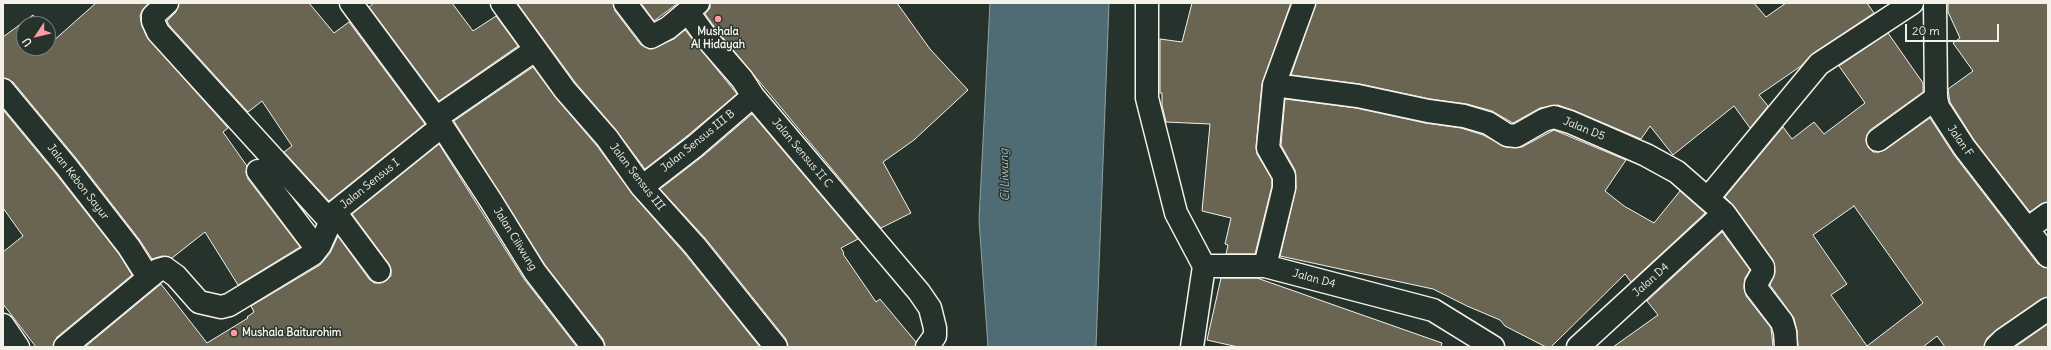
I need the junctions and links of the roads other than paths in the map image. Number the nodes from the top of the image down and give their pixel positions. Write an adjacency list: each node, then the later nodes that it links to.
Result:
1 (167, 3): 22 (street)
2 (351, 3): 15 (street)
3 (502, 3): 10 (street, Jalan Sensus III)
4 (625, 3): 9 (street, Jalan Sensus II C)
5 (1147, 3): 26 (street)
6 (1304, 3): 11 (street)
7 (1912, 3): 19 (street)
8 (1936, 3): 14 (street, Jalan F)
9 (693, 7): 13 (street, Jalan Sensus II C)
10 (535, 50): 15 (street, Jalan Sensus I); 18 (street, Jalan Sensus III)
11 (1274, 85): 19 (street, Jalan D5); 27 (street)
12 (3, 90): 29 (street, Jalan Kebon Sayur)
13 (753, 96): 18 (street, Jalan Sensus III B); 36 (street, Jalan Sensus II C)
14 (1936, 98): 16 (street); 23 (street, Jalan F)
15 (439, 122): 22 (street, Jalan Sensus I); 34 (street, Jalan Ciliwung)
16 (1878, 140)
17 (258, 171): 24 (street)
18 (642, 187): 35 (street, Jalan Sensus III)
19 (1708, 198): 20 (street, Jalan D5)
20 (1724, 213): 39 (street, Jalan D4); 40 (street, Jalan D5)
21 (2048, 214): 23 (street)
22 (333, 216): 24 (street); 28 (street)
23 (2027, 229): 25 (street, Jalan F)
24 (317, 249): 29 (street)
25 (2048, 256)
26 (1204, 266): 27 (street, Jalan D4); 37 (street)
27 (1265, 266): 38 (street, Jalan D4)
28 (379, 271)
29 (156, 273): 33 (street)
30 (2048, 309): 41 (street)
31 (3, 325): 32 (street)
32 (18, 347)
33 (65, 347)
34 (593, 347)
35 (776, 347)
36 (927, 347)
37 (1192, 347)
38 (1493, 347)
39 (1578, 347)
40 (1786, 347)
41 (1996, 347)

